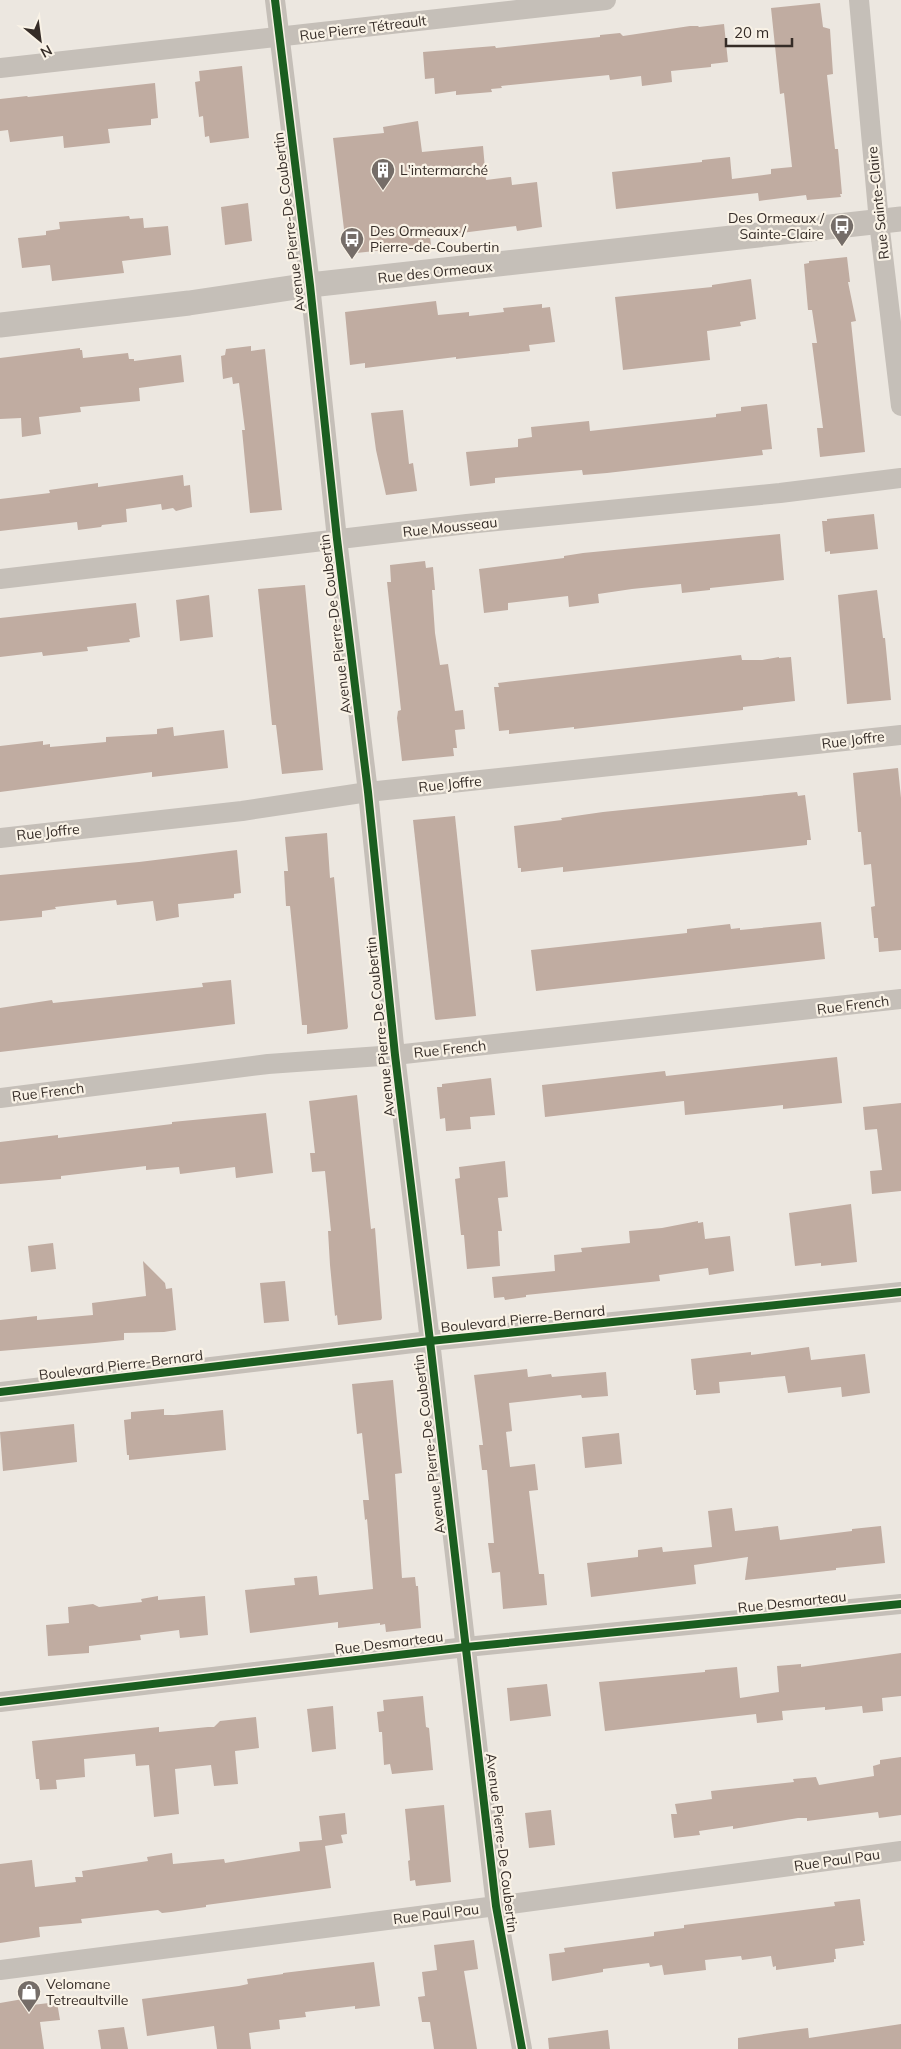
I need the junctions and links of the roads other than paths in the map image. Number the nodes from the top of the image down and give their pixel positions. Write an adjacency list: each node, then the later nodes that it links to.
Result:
1 (275, 0): 4 (street, Avenue Pierre-De Coubertin)
2 (606, 0): 4 (street, Rue Pierre Tétreault)
3 (859, 0): 6 (street, Rue Sainte-Claire)
4 (279, 37): 5 (street, Rue Pierre Tétreault); 7 (street, Avenue Pierre-De Coubertin)
5 (0, 68)
6 (890, 220): 7 (street, Rue des Ormeaux); 9 (street, Rue Sainte-Claire)
7 (310, 285): 8 (street, Rue des Ormeaux); 11 (street, Avenue Pierre-De Coubertin)
8 (0, 325)
9 (901, 406)
10 (901, 478): 11 (street, Rue Mousseau)
11 (337, 539): 12 (street, Rue Mousseau); 14 (street, Avenue Pierre-De Coubertin)
12 (0, 579)
13 (901, 735): 14 (street, Rue Joffre)
14 (368, 792): 15 (street, Rue Joffre); 17 (street, Avenue Pierre-De Coubertin)
15 (0, 838)
16 (901, 999): 17 (street, Rue French)
17 (395, 1055): 18 (street, Rue French); 20 (street, Avenue Pierre-De Coubertin)
18 (0, 1098)
19 (901, 1292): 20 (street, Boulevard Pierre-Bernard)
20 (430, 1341): 21 (street, Boulevard Pierre-Bernard); 23 (street, Avenue Pierre-De Coubertin)
21 (0, 1392)
22 (901, 1604): 23 (street, Rue Desmarteau)
23 (466, 1647): 24 (street, Rue Desmarteau); 26 (street, Avenue Pierre-De Coubertin)
24 (0, 1702)
25 (901, 1851): 26 (street, Rue Paul Pau)
26 (496, 1906): 27 (street, Rue Paul Pau); 28 (street, Avenue Pierre-De Coubertin)
27 (0, 1970)
28 (522, 2049)

